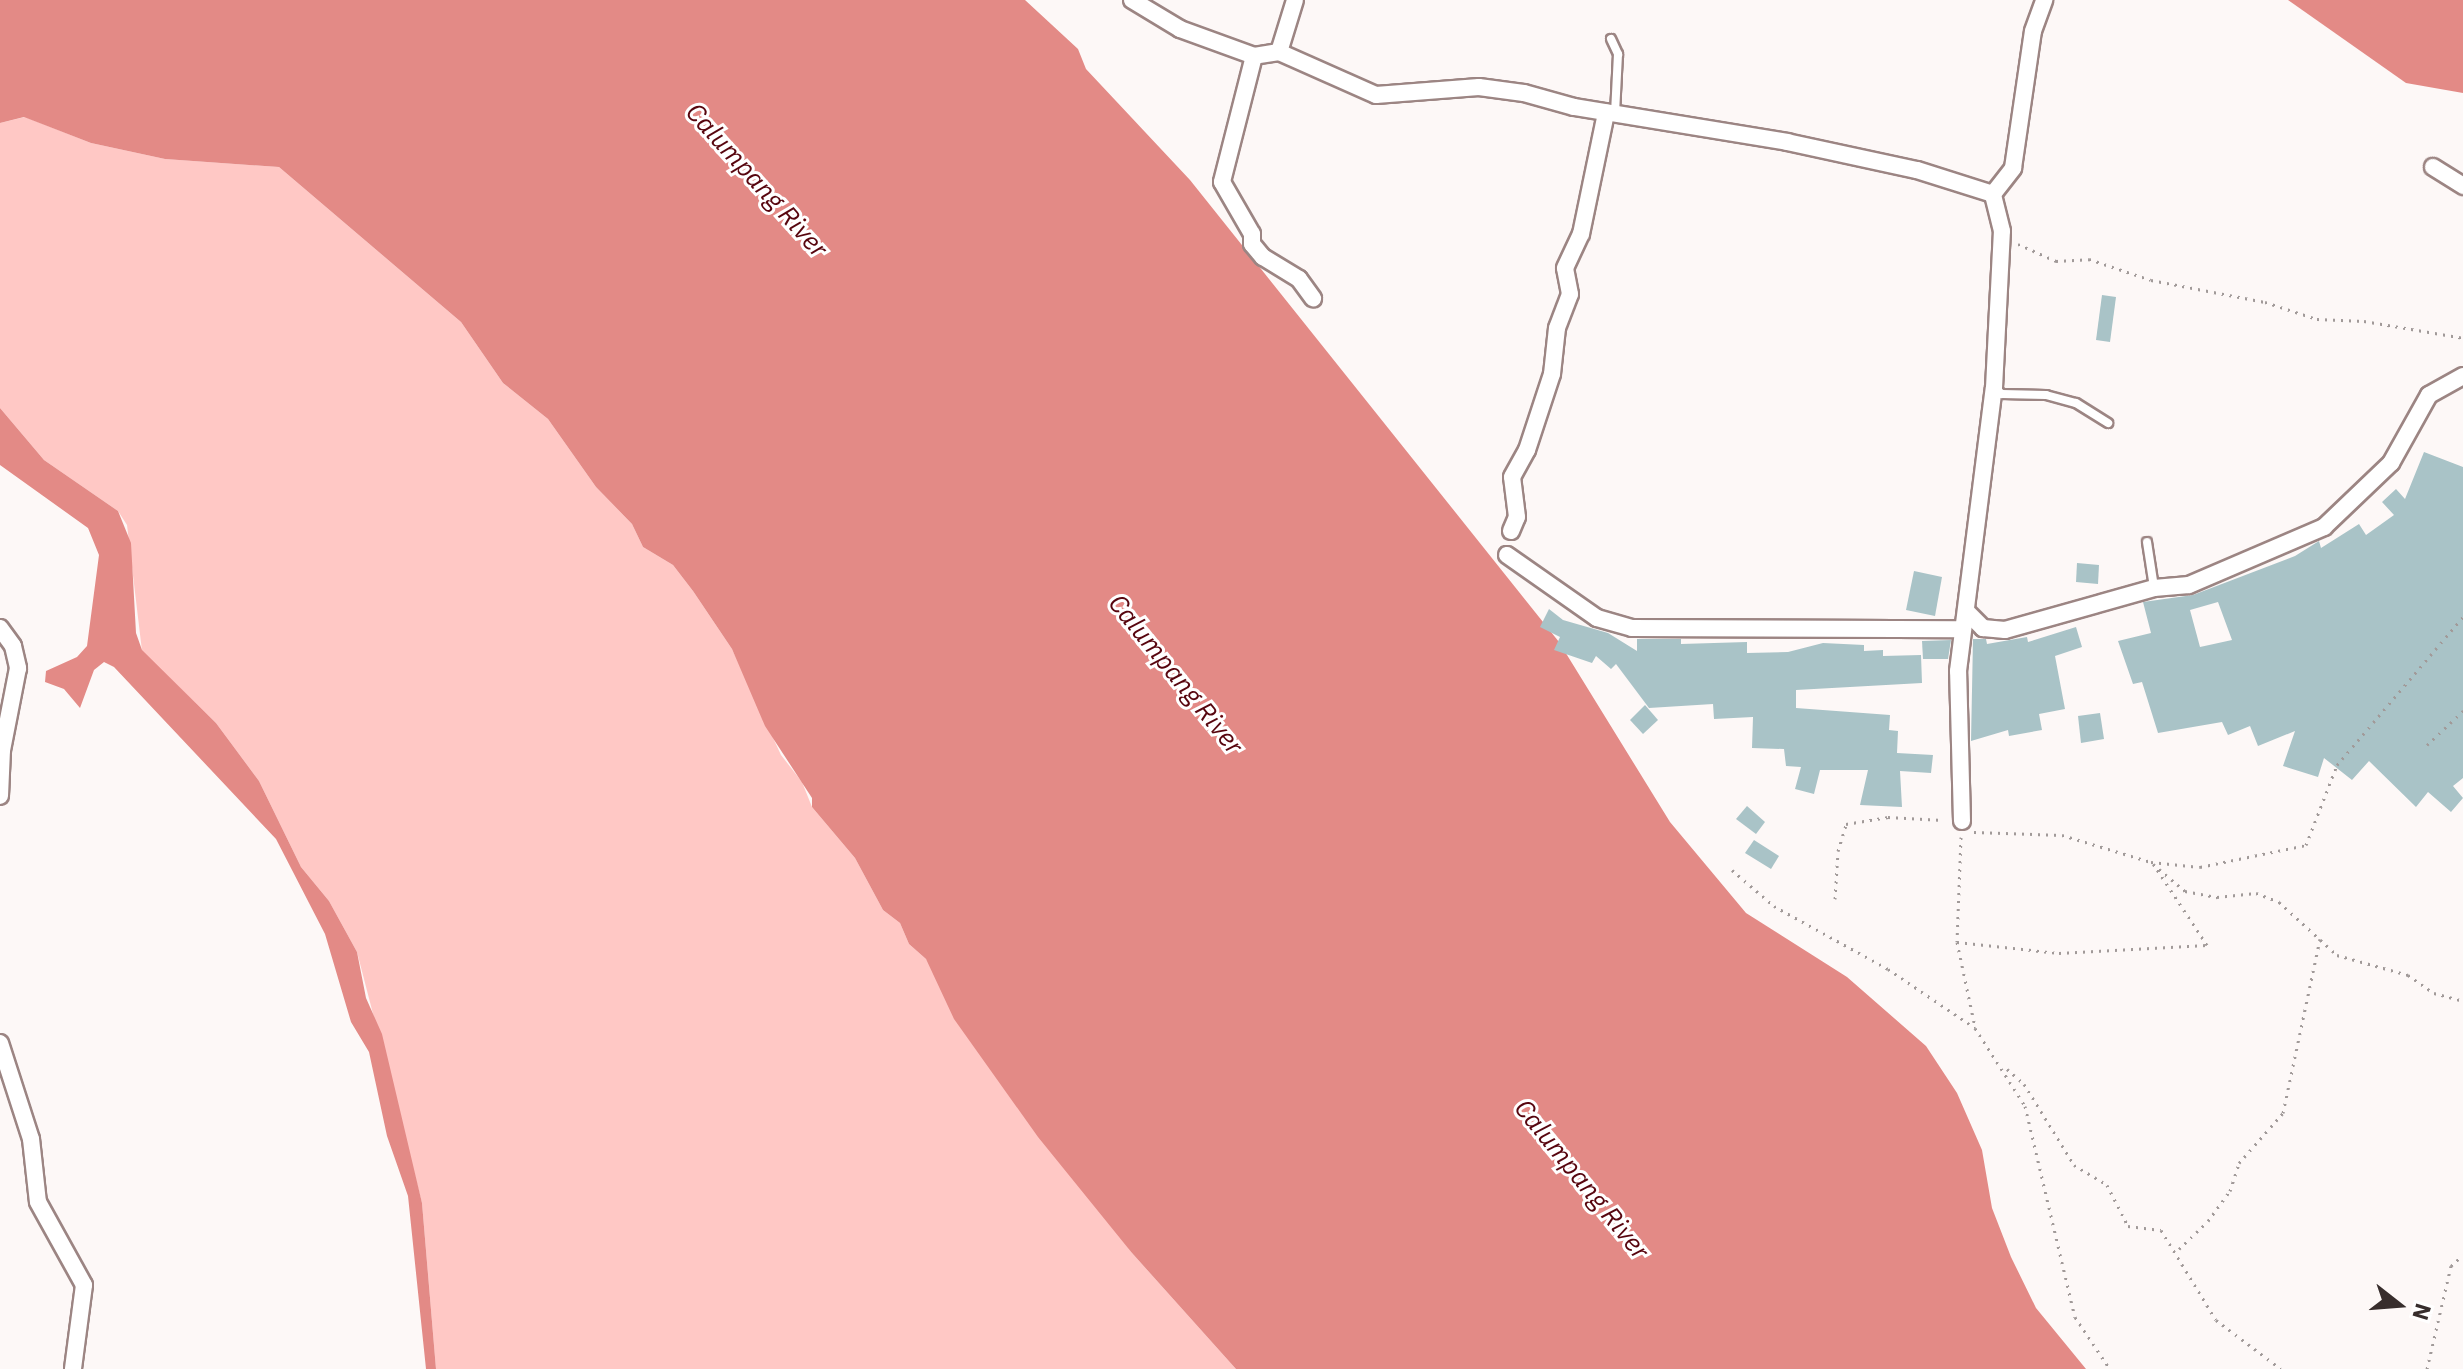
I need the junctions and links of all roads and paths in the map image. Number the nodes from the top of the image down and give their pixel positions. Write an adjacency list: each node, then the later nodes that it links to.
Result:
1 (1132, 0): 6 (street)
2 (1295, 0): 5 (street)
3 (2044, 0): 10 (street)
4 (1611, 39): 7 (lane)
5 (1279, 52): 6 (street); 7 (street)
6 (1254, 56): 12 (street)
7 (1611, 113): 10 (street); 17 (street)
8 (2433, 167): 9 (street)
9 (2463, 186)
10 (1993, 194): 11 (street)
11 (2002, 231): 13 (path); 15 (street)
12 (1313, 298)
13 (2463, 338)
14 (2463, 376): 20 (street)
15 (1994, 388): 16 (lane); 21 (street)
16 (2108, 423)
17 (1511, 531)
18 (2147, 542): 20 (lane)
19 (1507, 555): 24 (street)
20 (2154, 588): 21 (street)
21 (1967, 612): 24 (street)
22 (2463, 617): 29 (path)
23 (0, 628): 27 (street)
24 (1961, 629): 28 (street)
25 (2463, 711): 26 (path)
26 (2427, 745)
27 (0, 796)
28 (1962, 821): 29 (path); 31 (path); 33 (path)
29 (2151, 862): 32 (path); 33 (path)
30 (1732, 870): 35 (path)
31 (1835, 899)
32 (2320, 939): 34 (path); 38 (path)
33 (1957, 942): 35 (path)
34 (2463, 1001)
35 (1975, 1028): 37 (path)
36 (0, 1043): 40 (street)
37 (2003, 1066): 38 (path); 41 (path)
38 (2178, 1249): 42 (path)
39 (2463, 1255): 43 (path)
40 (73, 1369)
41 (2110, 1369)
42 (2281, 1369)
43 (2427, 1369)

